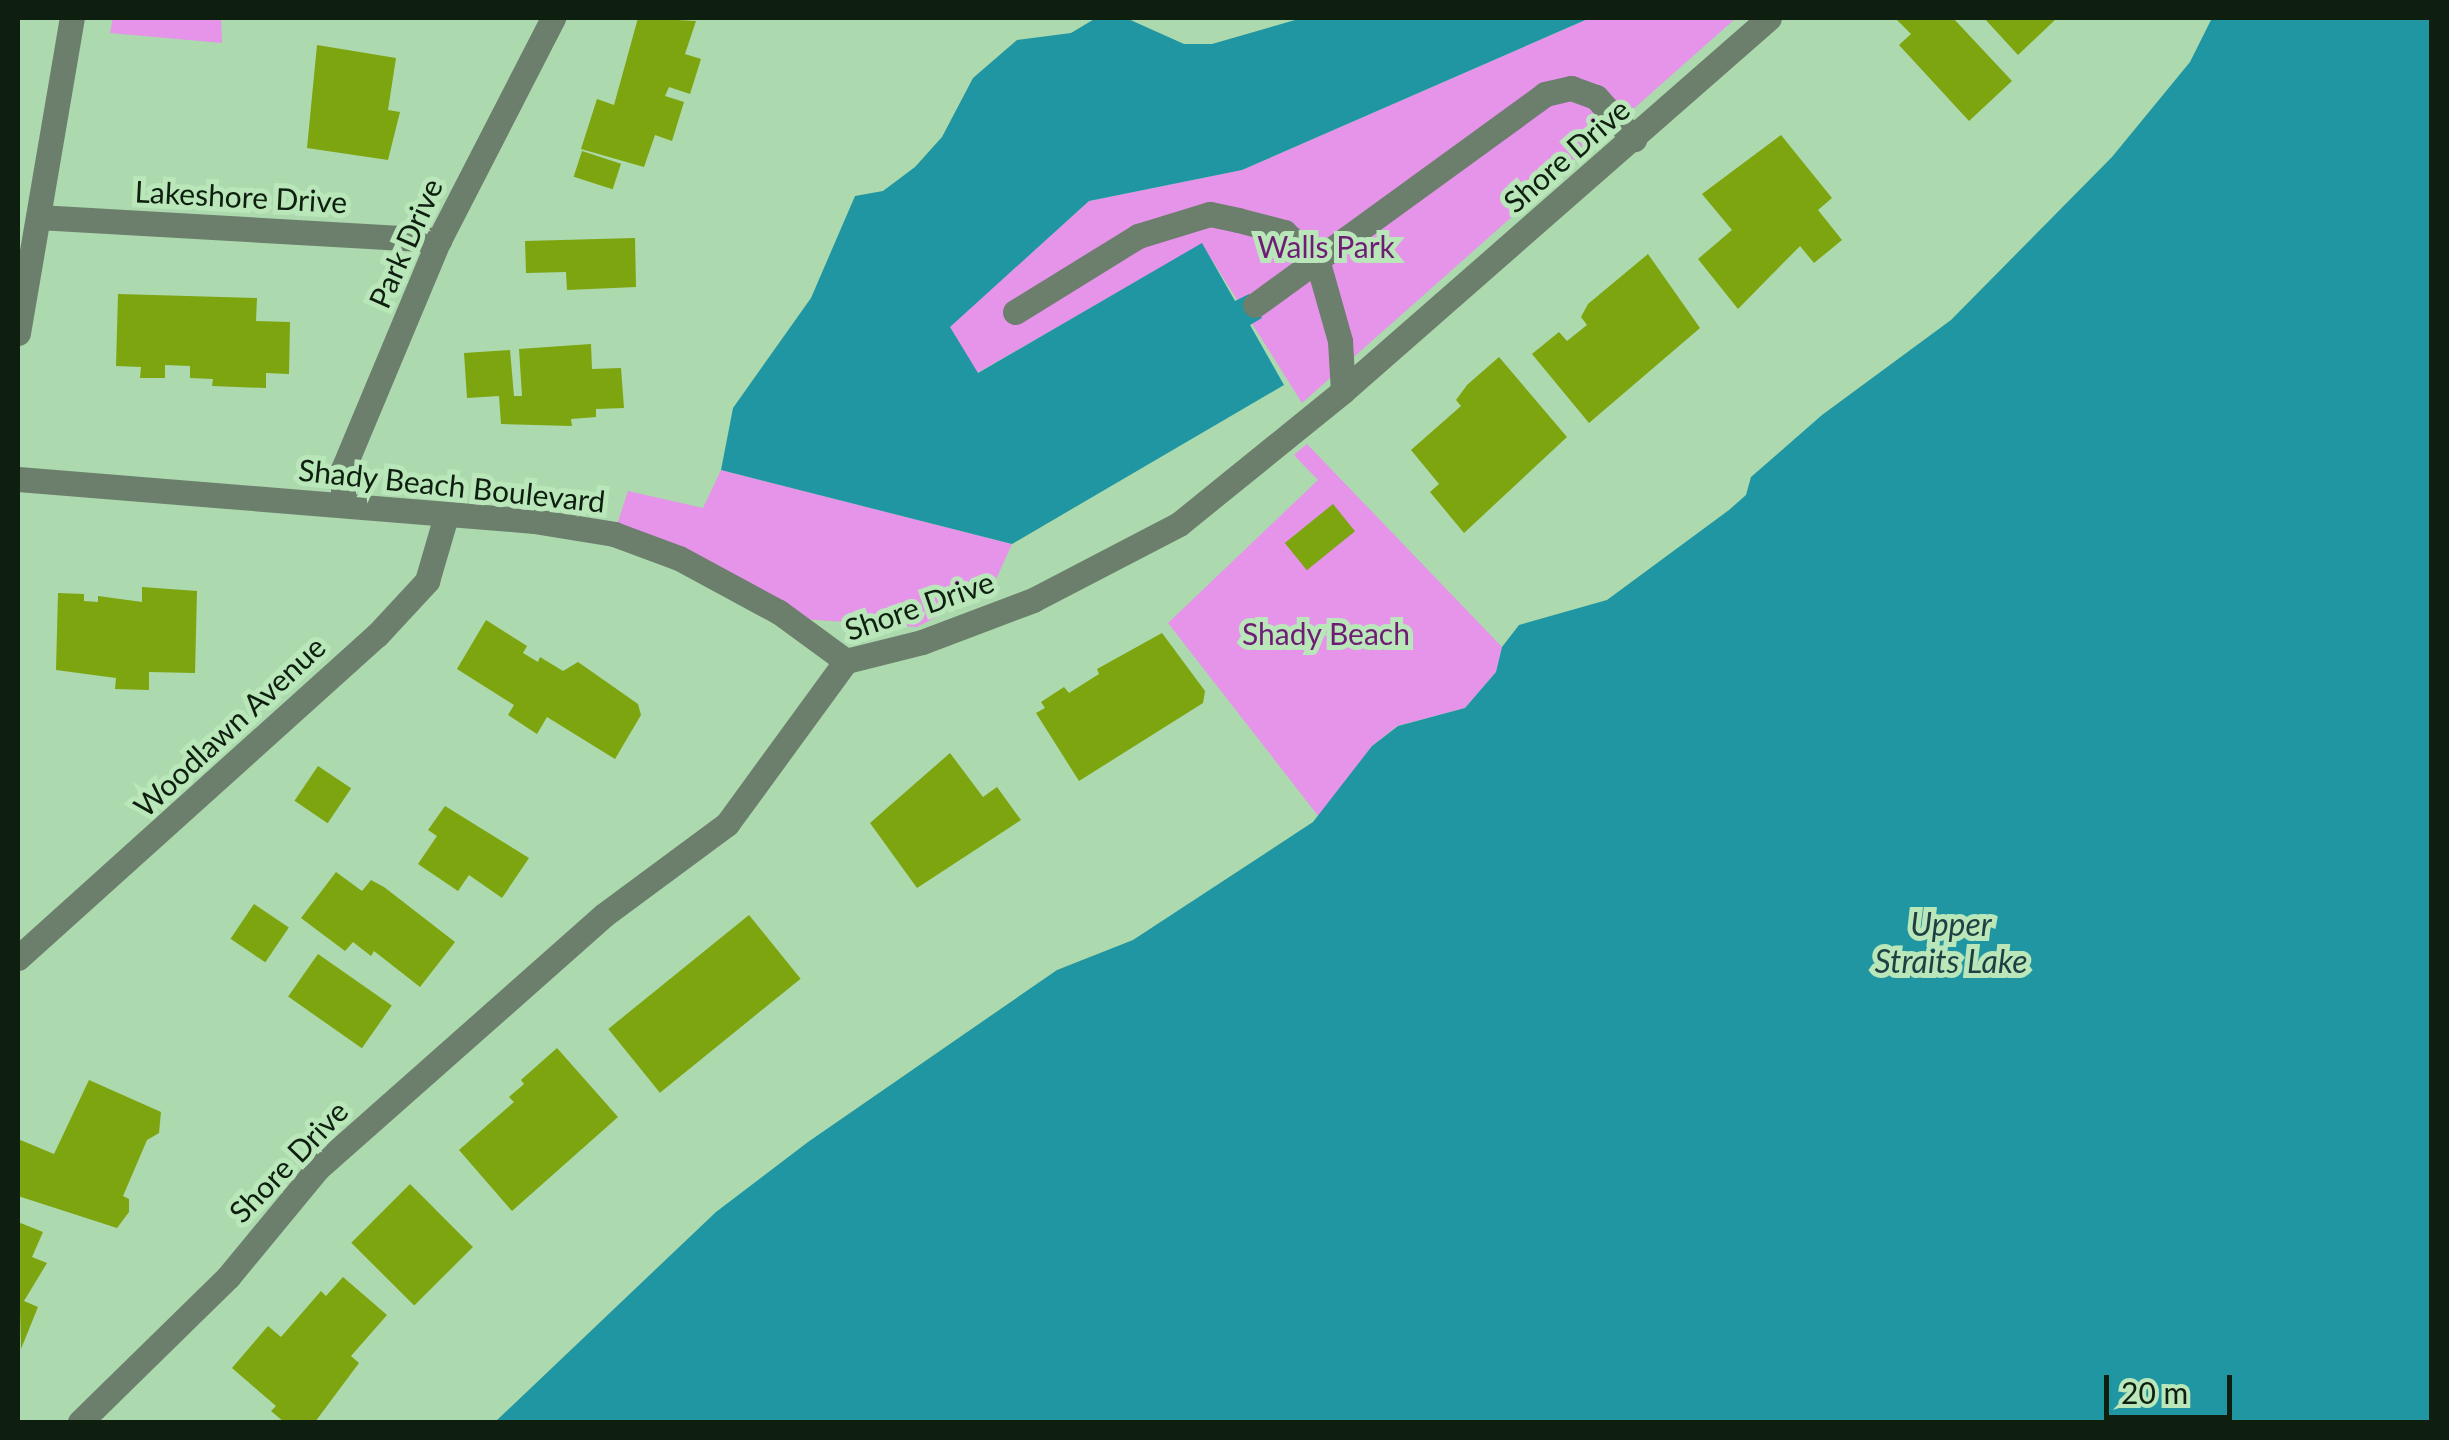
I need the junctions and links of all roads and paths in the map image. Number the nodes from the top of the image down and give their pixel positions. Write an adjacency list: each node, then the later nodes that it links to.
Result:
1 (72, 18): 5 (street)
2 (553, 18): 6 (street, Park Drive)
3 (1769, 18): 4 (street, Shore Drive)
4 (1634, 139): 7 (street); 11 (street, Shore Drive)
5 (38, 217): 6 (street, Lakeshore Drive); 10 (street)
6 (439, 240): 13 (street, Park Drive)
7 (1318, 264): 8 (street); 9 (street); 11 (street)
8 (1255, 305)
9 (1015, 312)
10 (18, 333)
11 (1343, 391): 15 (street, Shore Drive)
12 (18, 479): 13 (street, Shady Beach Boulevard)
13 (343, 504): 14 (street, Shady Beach Boulevard)
14 (446, 516): 15 (street, Shady Beach Boulevard); 16 (street, Woodlawn Avenue)
15 (846, 661): 17 (street, Shore Drive)
16 (18, 958)
17 (80, 1422)

